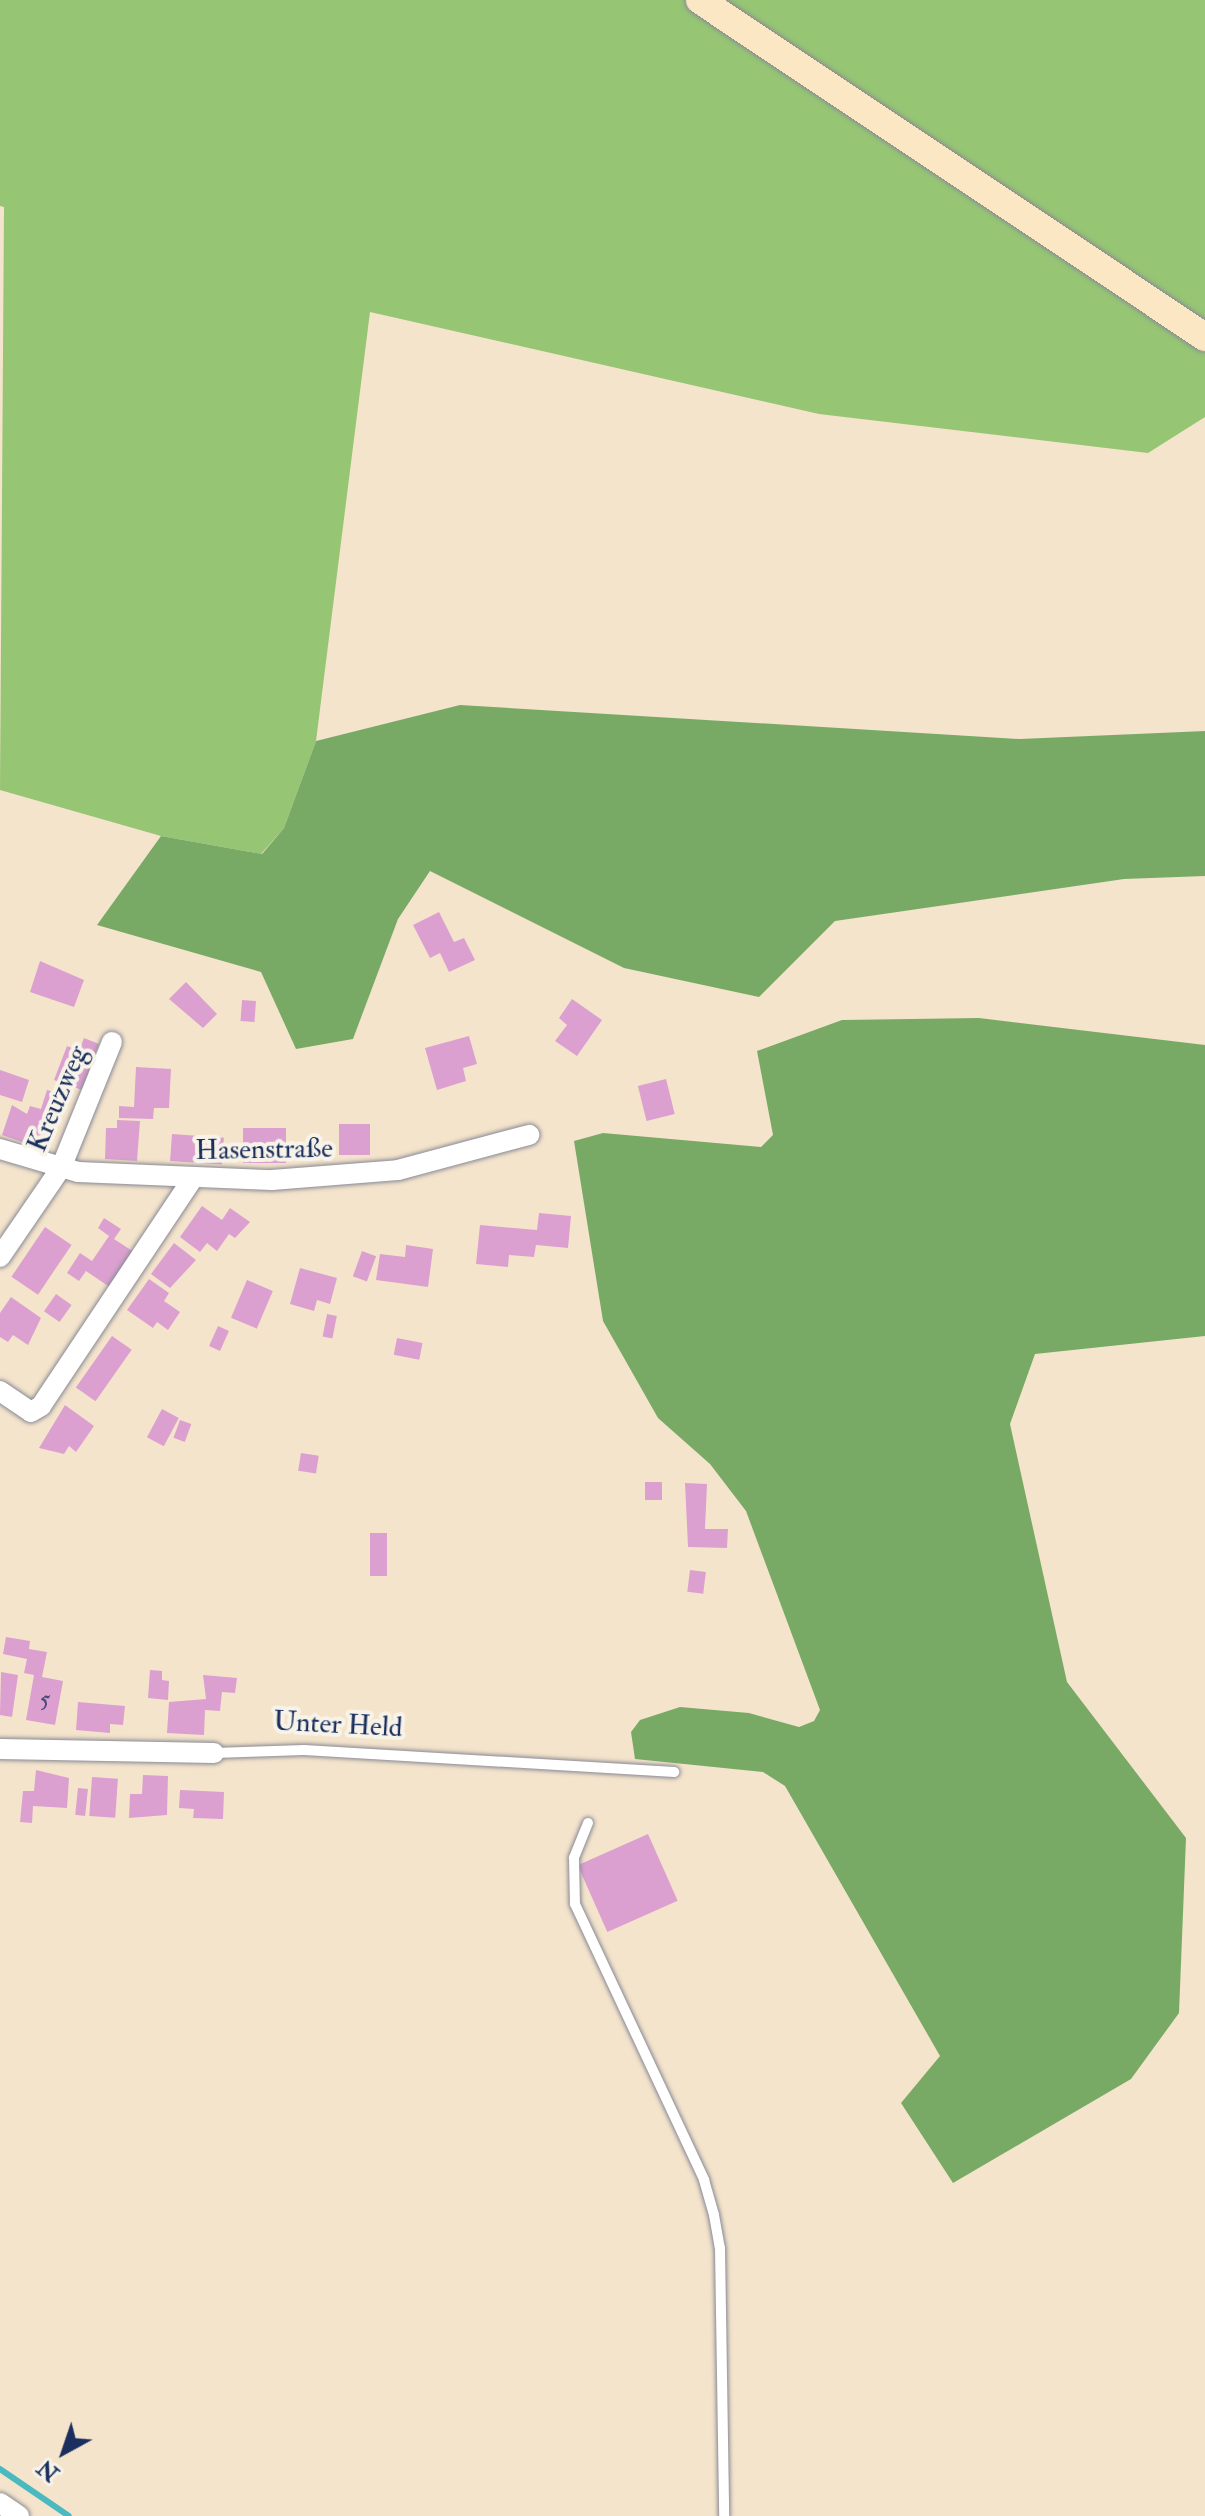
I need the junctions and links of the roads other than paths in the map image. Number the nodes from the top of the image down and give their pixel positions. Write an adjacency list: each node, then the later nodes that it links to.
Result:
1 (700, 0): 2 (main road)
2 (1205, 337)
3 (112, 1042): 6 (street, Kreuzweg)
4 (529, 1135): 7 (street, Hasenstraße)
5 (0, 1149): 6 (street, Hasenstraße)
6 (61, 1168): 7 (street, Hasenstraße); 8 (street, Kreuzweg)
7 (191, 1181): 9 (street)
8 (0, 1257)
9 (0, 1391)
10 (0, 1749): 11 (street, Unter Held)
11 (214, 1753): 12 (lane, Unter Held)
12 (674, 1772)
13 (588, 1823): 16 (lane)
14 (0, 2503): 15 (street)
15 (19, 2516)
16 (724, 2516)

